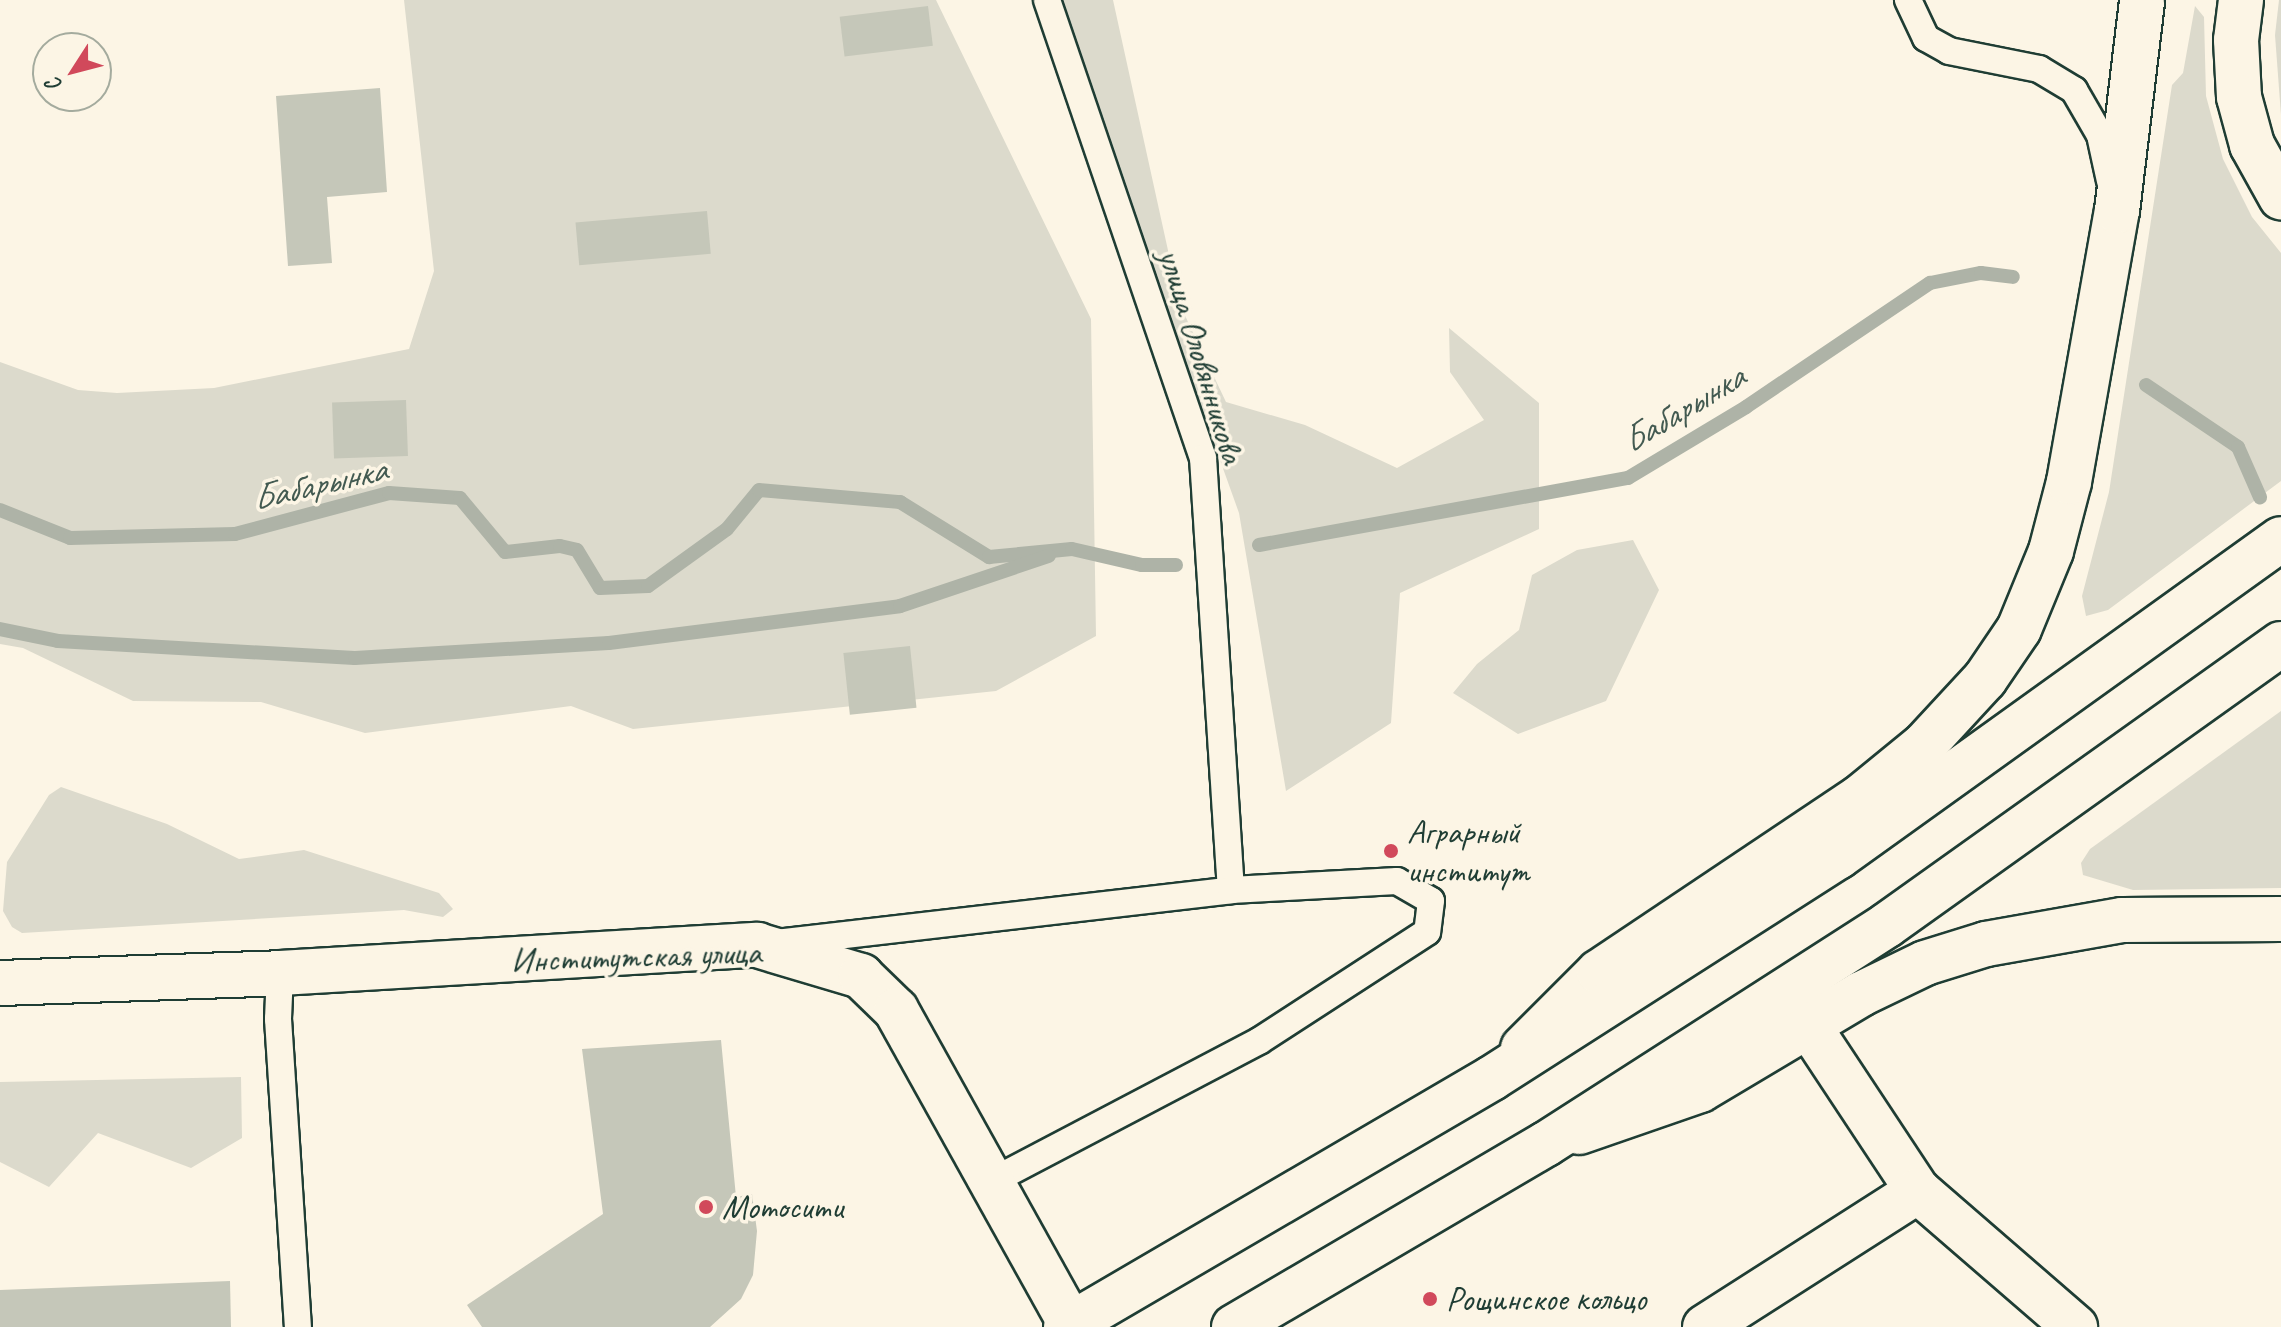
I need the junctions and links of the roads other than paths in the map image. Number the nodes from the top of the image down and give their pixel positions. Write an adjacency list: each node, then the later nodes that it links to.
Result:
1 (1047, 0): 9 (lane, улица Оловянникова)
2 (1908, 0): 6 (lane)
3 (2142, 0): 6 (main road)
4 (2241, 0): 5 (main road)
5 (2281, 197)
6 (2117, 211): 15 (main road)
7 (2281, 539): 15 (main road)
8 (2281, 644): 16 (main road)
9 (1231, 890): 11 (lane); 17 (lane)
10 (2281, 919): 14 (main road)
11 (757, 945): 12 (main road, Институтская улица); 17 (main road, Институтская улица)
12 (280, 973): 13 (main road, Институтская улица); 20 (lane)
13 (0, 983)
14 (1808, 1025): 16 (main road); 18 (main road)
15 (1492, 1078): 19 (main road)
16 (1546, 1144): 21 (main road)
17 (992, 1181): 19 (main road, Институтская улица)
18 (1918, 1191): 22 (main road); 23 (main road)
19 (1068, 1326)
20 (298, 1327)
21 (1234, 1327)
22 (1705, 1327)
23 (2075, 1327)

